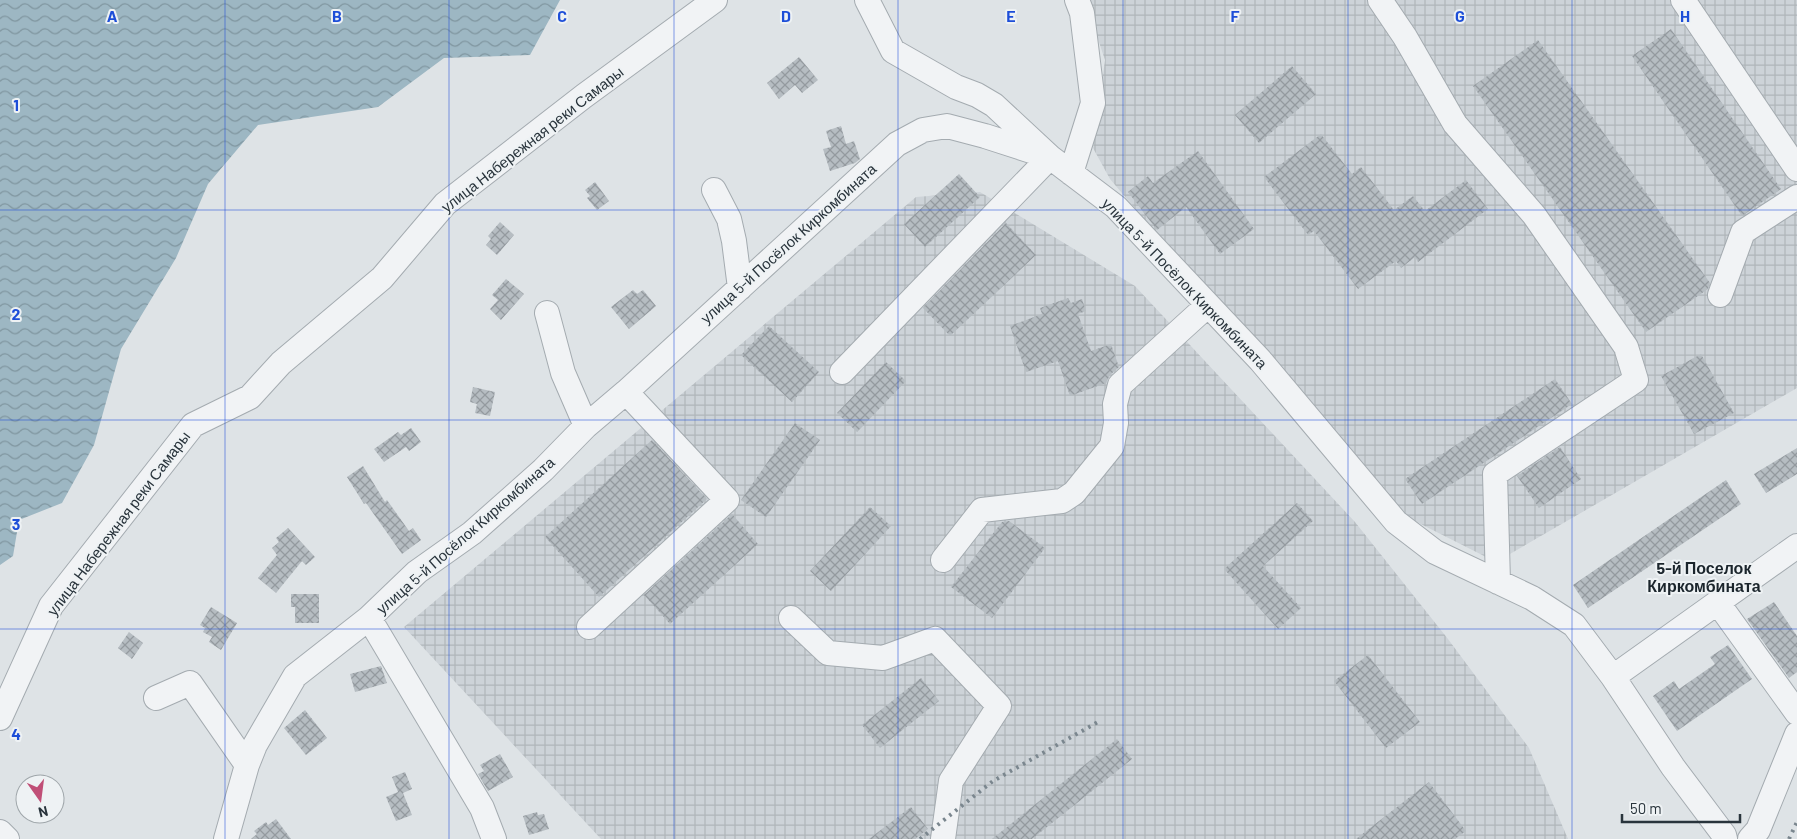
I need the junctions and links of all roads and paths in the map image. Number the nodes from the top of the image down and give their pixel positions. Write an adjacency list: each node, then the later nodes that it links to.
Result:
1 (715, 0): 28 (street, улица Набережная реки Самары)
2 (867, 0): 6 (street)
3 (1077, 0): 8 (street)
4 (1380, 0): 20 (street)
5 (1683, 0): 7 (street)
6 (1050, 157): 8 (street, улица 5-й Посёлок Киркомбината); 11 (street, улица 5-й Посёлок Киркомбината); 15 (street)
7 (1797, 169)
8 (1072, 173): 13 (street, улица 5-й Посёлок Киркомбината)
9 (714, 190): 11 (street)
10 (1797, 197): 12 (street)
11 (740, 288): 16 (street, улица 5-й Посёлок Киркомбината)
12 (1720, 295)
13 (1208, 304): 19 (street); 20 (street, улица 5-й Посёлок Киркомбината)
14 (547, 313): 17 (street)
15 (842, 372)
16 (626, 392): 17 (street, улица 5-й Посёлок Киркомбината); 24 (street)
17 (586, 426): 22 (street, улица 5-й Посёлок Киркомбината)
18 (1797, 546): 21 (street)
19 (943, 560)
20 (1498, 582): 25 (street, улица 5-й Посёлок Киркомбината)
21 (1718, 603): 25 (street); 27 (street)
22 (369, 618): 30 (street, улица 5-й Посёлок Киркомбината); 34 (street)
23 (791, 618): 35 (street)
24 (589, 627)
25 (1613, 677): 36 (street, улица 5-й Посёлок Киркомбината)
26 (156, 698): 30 (street)
27 (1797, 714)
28 (0, 718)
29 (1797, 734): 37 (street)
30 (247, 765): 33 (street, улица 5-й Посёлок Киркомбината)
31 (0, 832): 32 (street)
32 (7, 839)
33 (226, 839)
34 (494, 839)
35 (943, 839)
36 (1725, 839)
37 (1750, 839)

